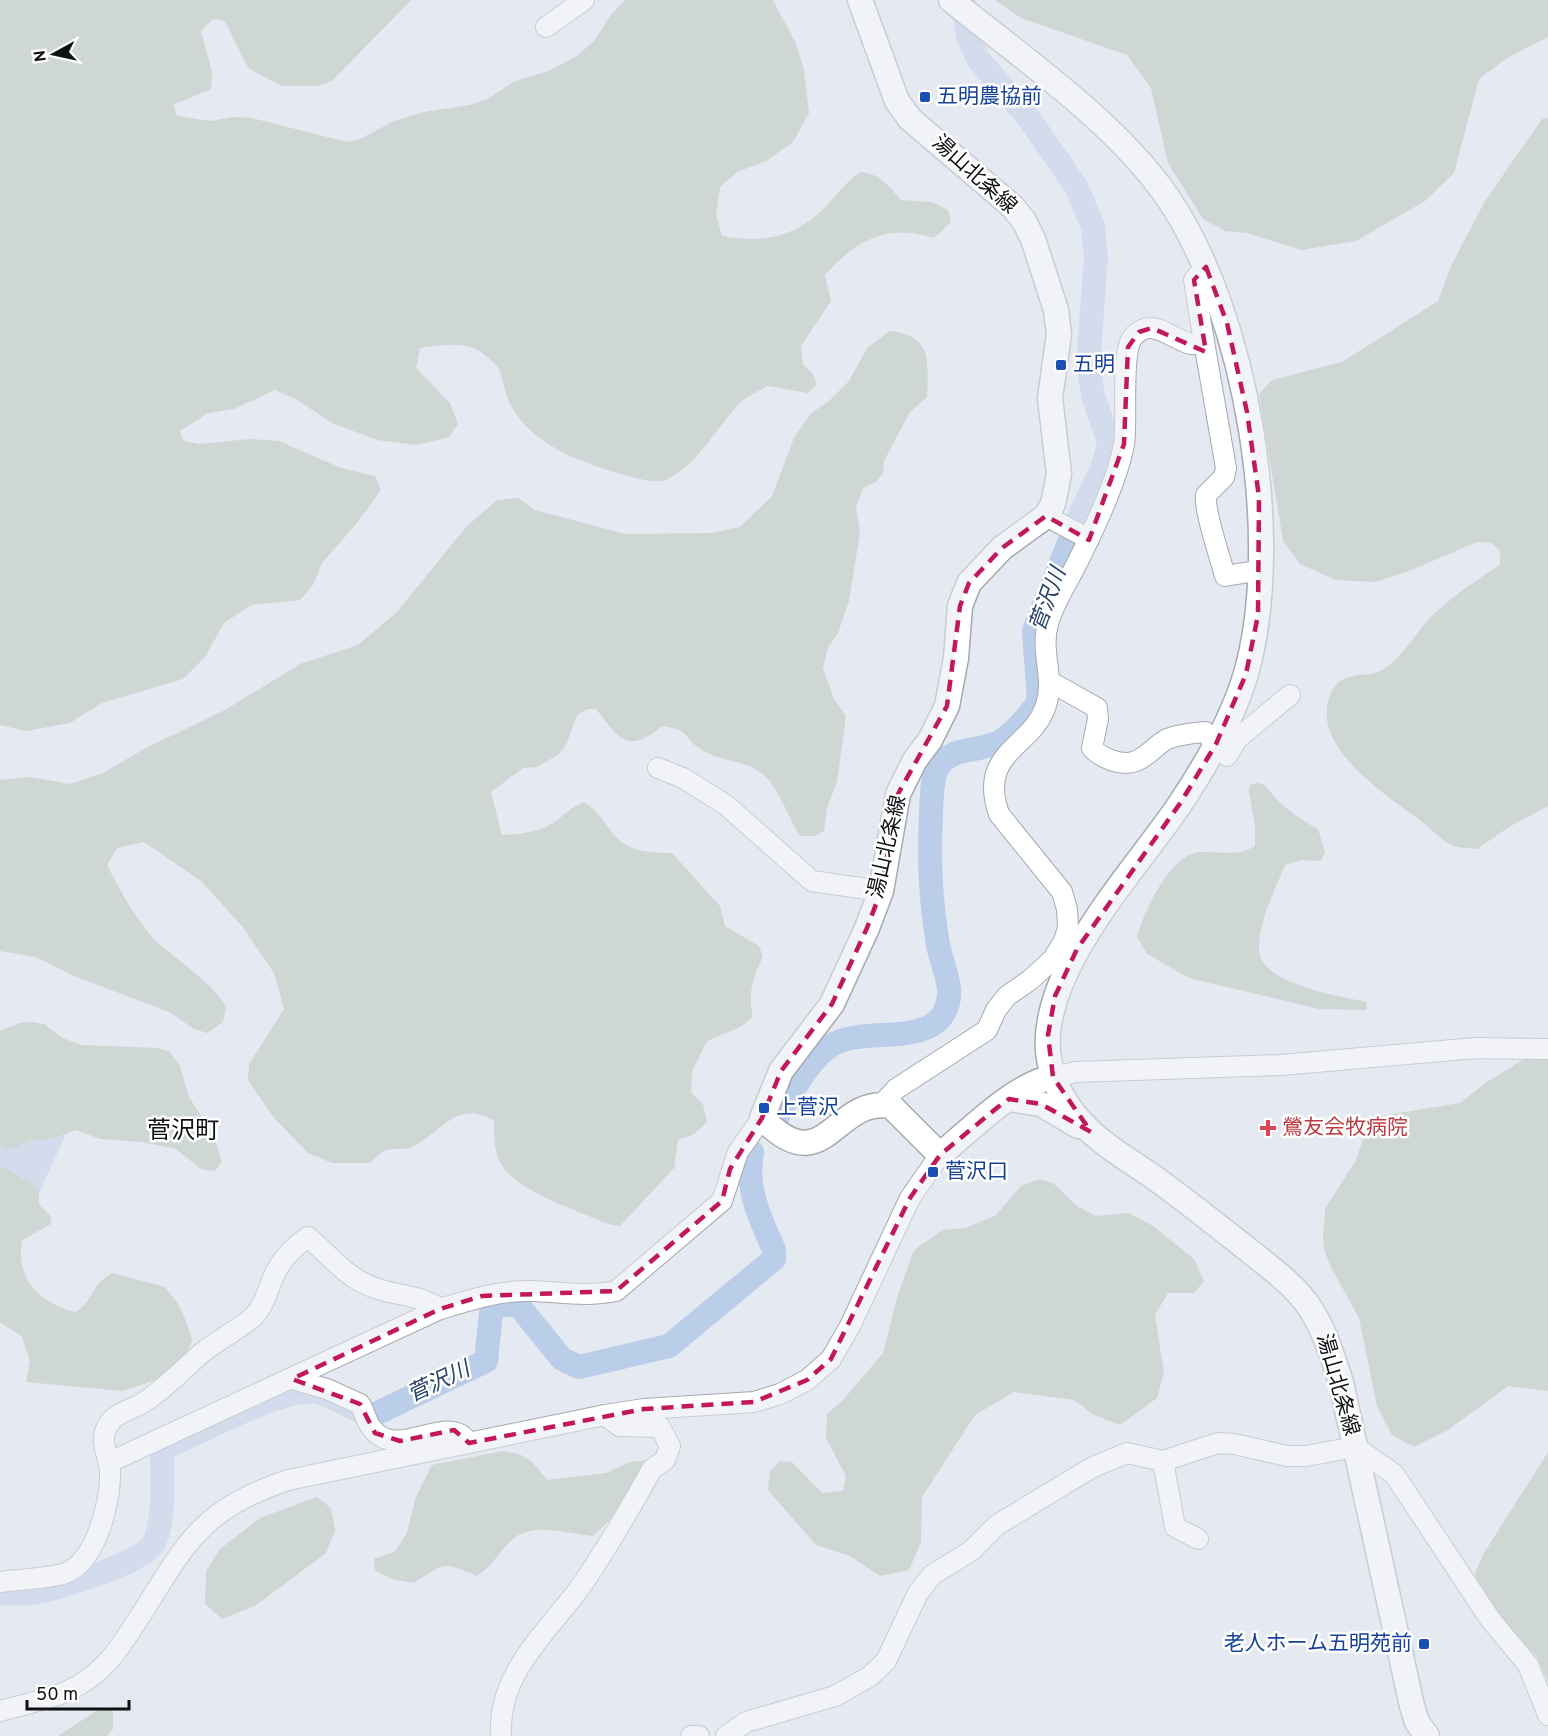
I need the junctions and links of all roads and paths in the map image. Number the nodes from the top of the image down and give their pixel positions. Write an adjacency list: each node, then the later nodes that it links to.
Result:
1 (584, 0): 4 (street)
2 (860, 0): 7 (main road, 湯山北条線)
3 (951, 0): 5 (main road, 湯山北条線)
4 (546, 27)
5 (1206, 267): 6 (street); 9 (main road, 湯山北条線)
6 (1204, 342): 8 (street); 9 (street)
7 (1054, 521): 8 (street); 14 (main road, 湯山北条線)
8 (1085, 538): 10 (street)
9 (1262, 570): 12 (main road, 湯山北条線)
10 (1049, 681): 12 (street); 18 (street)
11 (1290, 695): 12 (street)
12 (1216, 744): 16 (main road, 湯山北条線)
13 (658, 768): 14 (street)
14 (880, 891): 19 (main road, 湯山北条線)
15 (1548, 1049): 16 (street)
16 (1053, 1077): 17 (main road); 20 (main road, 湯山北条線)
17 (1009, 1099): 20 (main road, 湯山北条線); 21 (main road)
18 (882, 1104): 19 (main road); 21 (main road)
19 (762, 1118): 22 (street)
20 (1091, 1132): 26 (main road, 湯山北条線)
21 (940, 1155): 24 (street)
22 (440, 1310): 23 (street); 28 (street)
23 (292, 1379): 25 (street); 28 (street)
24 (605, 1415): 25 (street); 33 (street)
25 (469, 1443): 31 (street)
26 (1355, 1447): 27 (street); 32 (street); 37 (main road, 湯山北条線)
27 (1163, 1461): 29 (street); 36 (street)
28 (110, 1462): 30 (street)
29 (1198, 1539)
30 (0, 1582)
31 (0, 1711)
32 (1548, 1715)
33 (501, 1736)
34 (691, 1736): 35 (street)
35 (699, 1736)
36 (726, 1736)
37 (1427, 1736)

